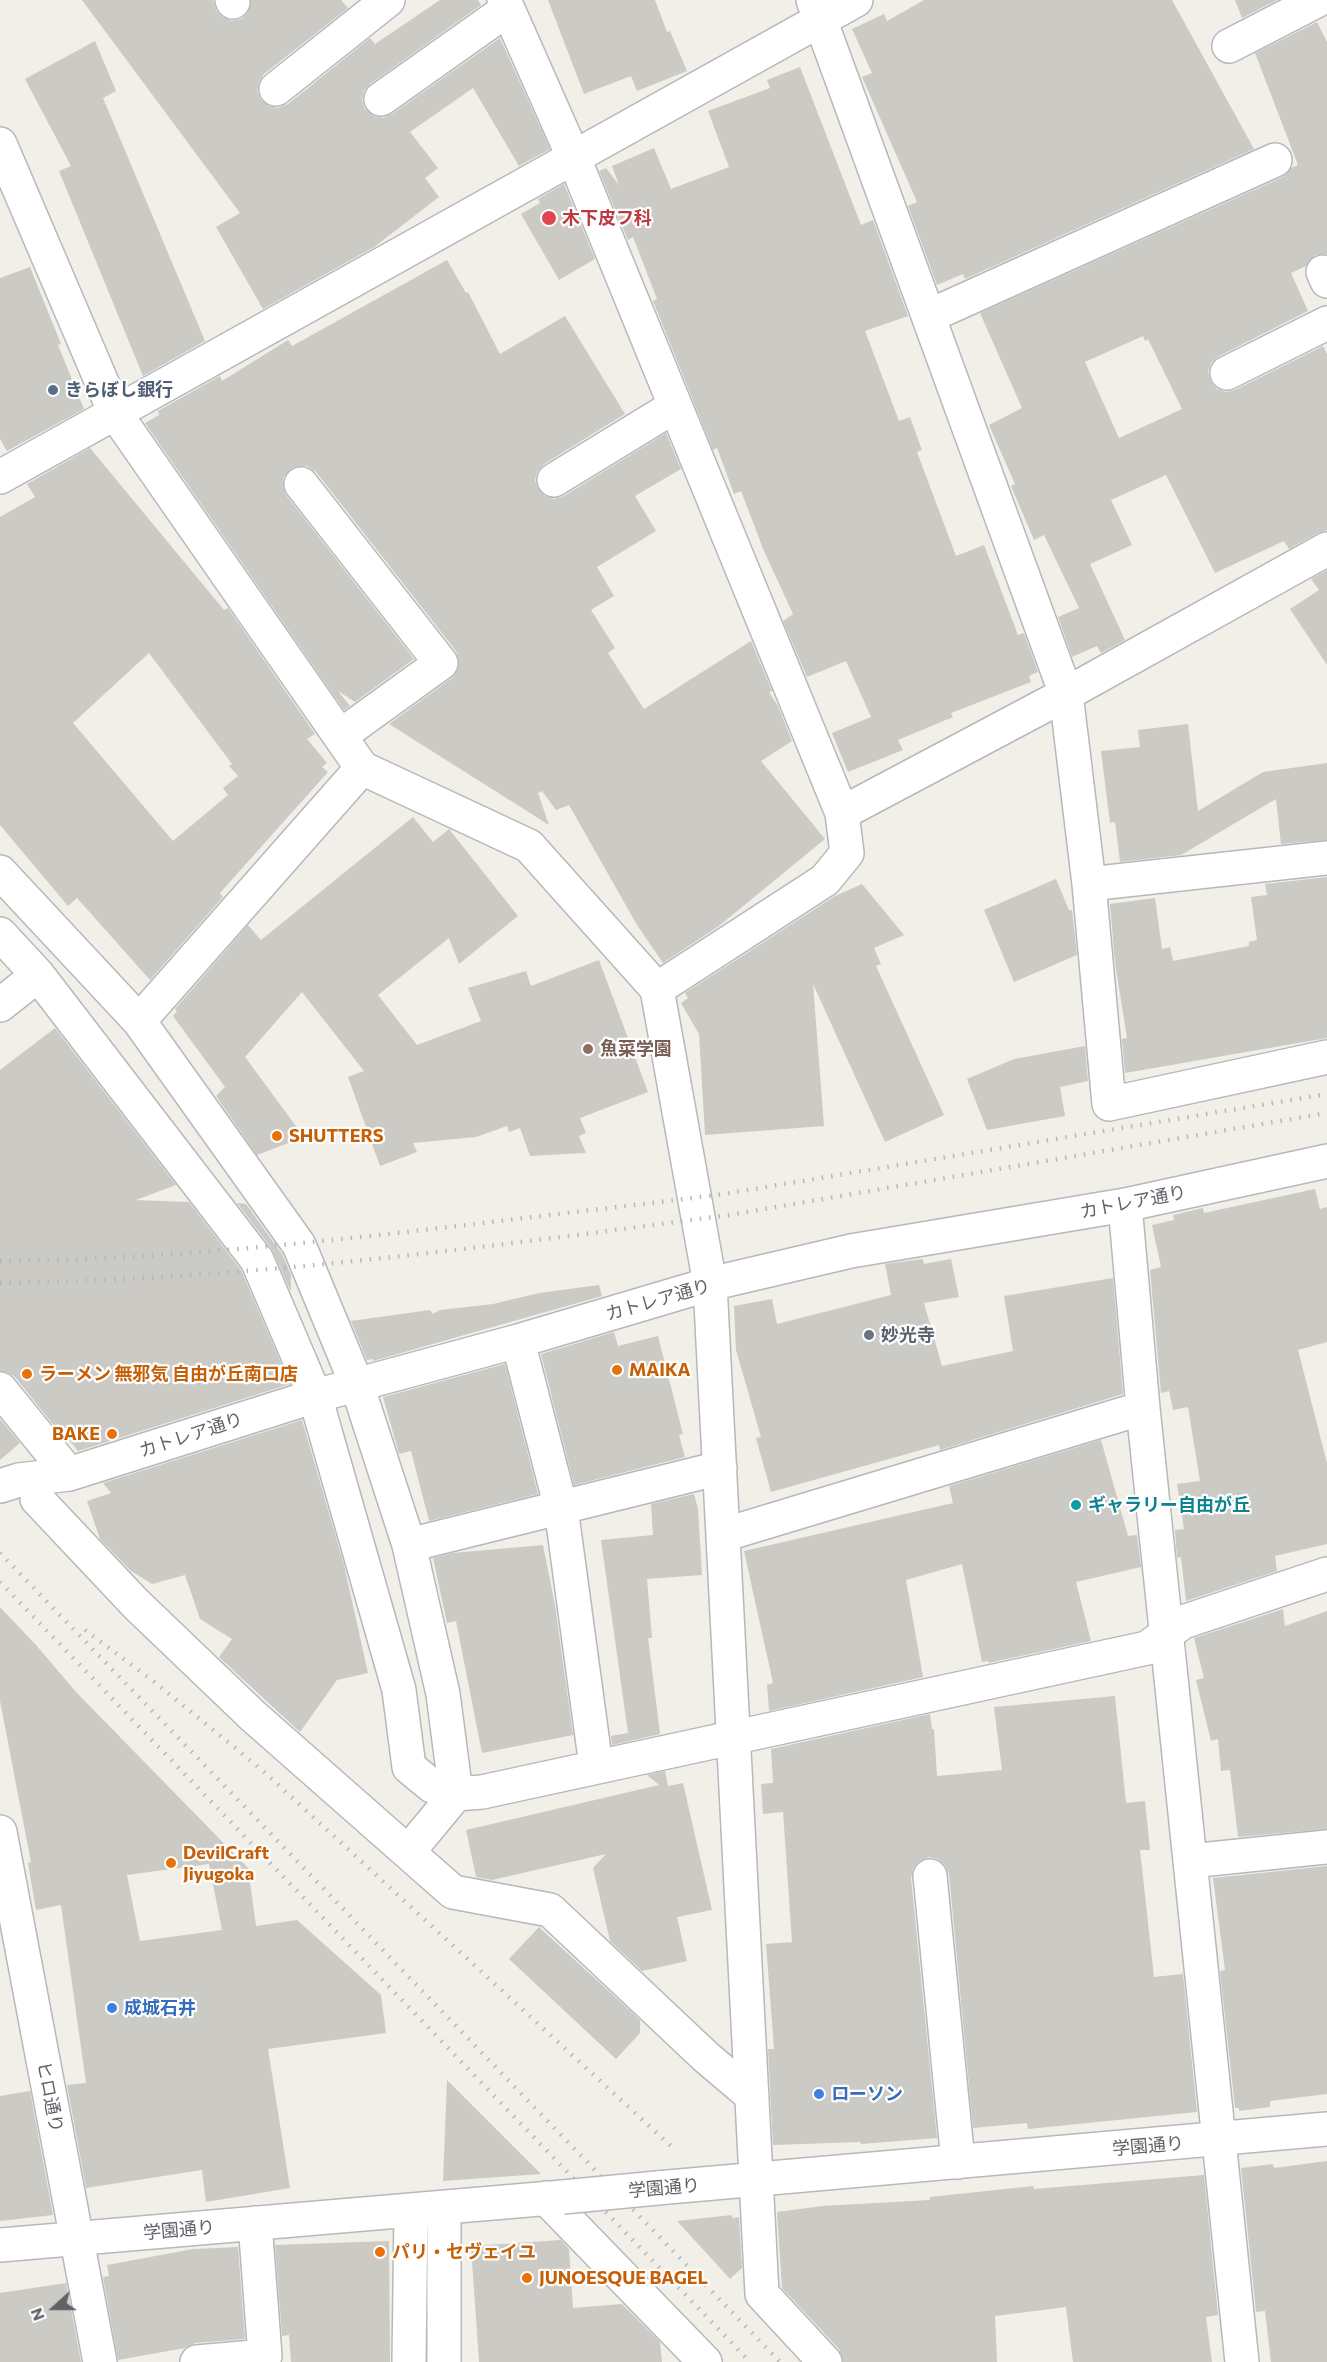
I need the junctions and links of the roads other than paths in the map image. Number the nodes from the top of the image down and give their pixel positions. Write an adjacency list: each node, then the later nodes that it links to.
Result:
1 (388, 0): 7 (street)
2 (856, 0): 5 (street)
3 (1318, 0): 6 (street)
4 (506, 5): 8 (street); 10 (street)
5 (816, 10): 10 (street); 12 (street)
6 (1229, 46)
7 (276, 89)
8 (381, 99)
9 (0, 144): 16 (street)
10 (573, 156): 15 (street); 16 (street)
11 (1275, 160): 12 (street)
12 (929, 316): 21 (street)
13 (1327, 323): 14 (street)
14 (1227, 373)
15 (675, 406): 18 (street); 24 (street)
16 (115, 413): 17 (street); 22 (street)
17 (0, 477)
18 (554, 480)
19 (301, 484): 22 (street)
20 (1327, 549): 21 (street)
21 (1066, 694): 24 (street); 27 (street)
22 (340, 736): 23 (street)
23 (362, 768): 30 (street); 32 (street)
24 (842, 813): 30 (street)
25 (1327, 858): 27 (street)
26 (0, 872): 32 (street)
27 (1089, 884): 33 (street)
28 (0, 934): 29 (street)
29 (38, 975): 31 (street); 40 (street)
30 (657, 989): 36 (street)
31 (0, 1005)
32 (139, 1021): 38 (street)
33 (1327, 1057)
34 (1327, 1161): 35 (street, カトレア通り)
35 (1125, 1205): 36 (street, カトレア通り); 41 (street)
36 (710, 1284): 37 (street, カトレア通り); 42 (street)
37 (518, 1341): 38 (street, カトレア通り); 46 (street)
38 (357, 1384): 40 (street, カトレア通り); 48 (street)
39 (0, 1389): 43 (street)
40 (315, 1396): 43 (street, カトレア通り); 53 (street)
41 (1143, 1408): 47 (street); 50 (street)
42 (720, 1468): 46 (street); 47 (street)
43 (69, 1474): 44 (street, カトレア通り)
44 (0, 1486)
45 (37, 1499): 56 (street)
46 (561, 1508): 48 (street); 52 (street)
47 (723, 1535): 51 (street)
48 (409, 1545): 53 (street)
49 (1327, 1574): 50 (street)
50 (1166, 1632): 51 (street); 57 (street)
51 (734, 1737): 52 (street); 59 (street)
52 (596, 1766): 53 (street)
53 (456, 1794): 56 (street)
54 (0, 1832): 68 (street, ヒロ通り)
55 (1327, 1847): 57 (street)
56 (408, 1852): 59 (street)
57 (1190, 1861): 61 (street)
58 (930, 1876): 62 (street)
59 (752, 2096): 63 (street)
60 (1327, 2130): 61 (street, 学園通り)
61 (1219, 2140): 62 (street, 学園通り); 76 (street)
62 (958, 2162): 63 (street, 学園通り)
63 (757, 2179): 64 (street, 学園通り, bridge); 75 (street)
64 (554, 2198): 65 (street, 学園通り); 74 (street)
65 (444, 2208): 66 (street, 学園通り); 73 (street)
66 (411, 2211): 67 (street, 学園通り); 72 (street)
67 (255, 2223): 68 (street, 学園通り); 71 (street)
68 (77, 2239): 69 (street, 学園通り); 70 (street, ヒロ通り)
69 (0, 2245)
70 (100, 2362)
71 (196, 2362)
72 (410, 2362)
73 (444, 2362)
74 (705, 2362)
75 (825, 2362)
76 (1242, 2362)

